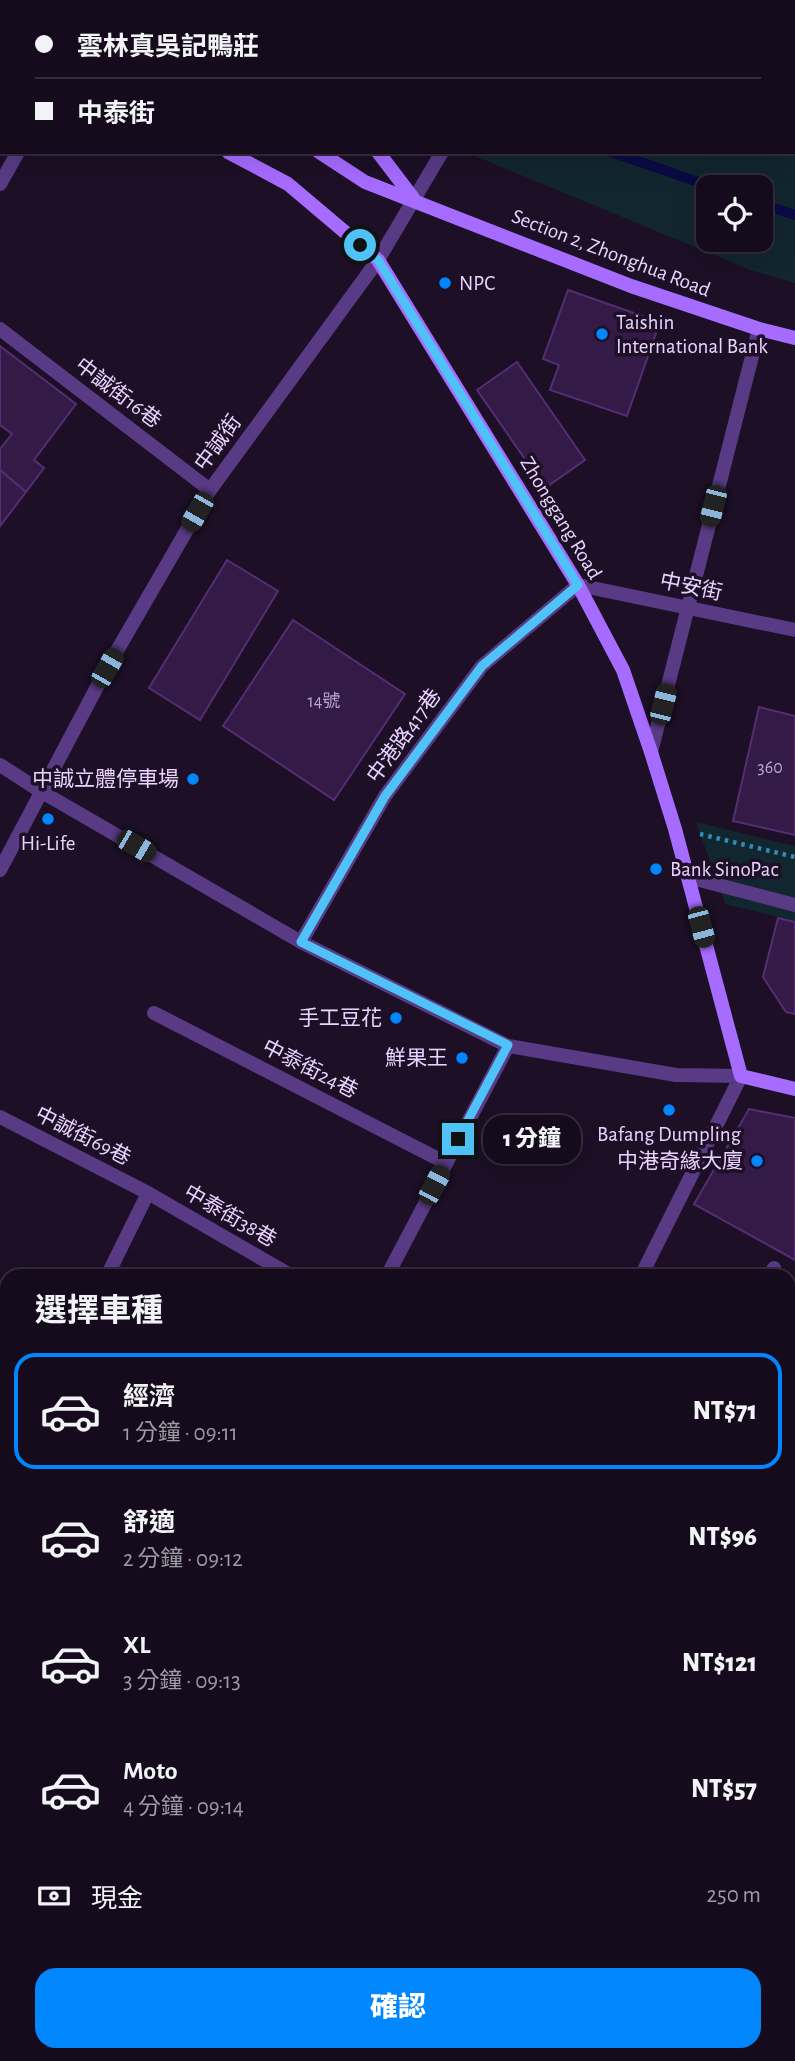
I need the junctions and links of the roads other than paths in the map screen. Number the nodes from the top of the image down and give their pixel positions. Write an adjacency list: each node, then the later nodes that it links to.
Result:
1 (17, 154): 6 (street)
2 (232, 154): 8 (street, Zhonggang Road)
3 (322, 154): 7 (street, Section 2, Zhonghua Road)
4 (380, 154): 7 (street)
5 (441, 154): 7 (street, 中誠街)
6 (0, 184)
7 (414, 200): 8 (street, 中誠街); 10 (street, Section 2, Zhonghua Road)
8 (378, 260): 12 (street, 中誠街); 13 (street, Zhonggang Road)
9 (0, 329): 12 (street, 中誠街16巷)
10 (759, 329): 11 (street, Section 2, Zhonghua Road); 14 (street)
11 (795, 338)
12 (210, 490): 18 (street, 中誠街)
13 (578, 585): 14 (street, 中安街); 16 (street, Zhonggang Road); 22 (street, 中港路417巷)
14 (687, 608): 15 (street, 中安街); 16 (street)
15 (795, 630)
16 (651, 751): 20 (street, Zhonggang Road)
17 (0, 765): 18 (street)
18 (43, 792): 19 (street, 中誠街); 22 (street)
19 (0, 870)
20 (688, 877): 21 (street); 25 (street, Zhonggang Road)
21 (795, 905)
22 (301, 942): 24 (street)
23 (154, 1013): 28 (street, 中泰街24巷)
24 (508, 1045): 25 (street); 28 (street)
25 (741, 1076): 26 (street); 33 (street)
26 (795, 1089)
27 (0, 1117): 29 (street, 中誠街69巷)
28 (446, 1163): 32 (street)
29 (148, 1193): 30 (street); 31 (street, 中泰街38巷)
30 (110, 1269)
31 (280, 1269)
32 (391, 1269)
33 (644, 1269)

